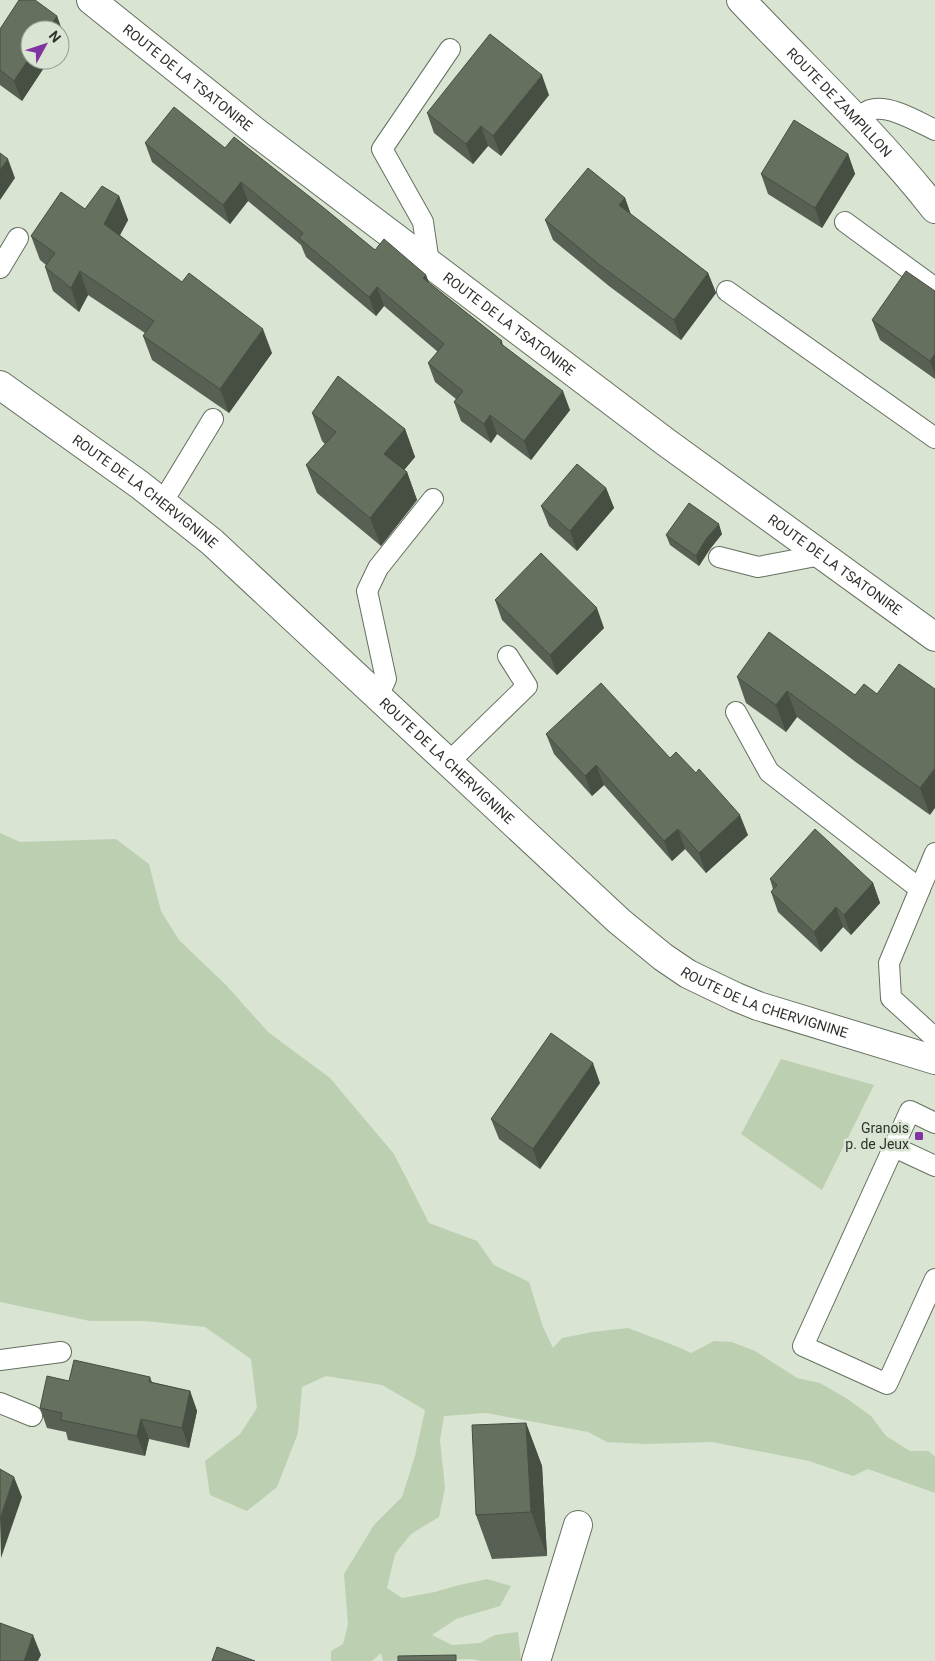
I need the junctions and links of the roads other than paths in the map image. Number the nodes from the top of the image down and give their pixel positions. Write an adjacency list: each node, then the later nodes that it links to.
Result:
1 (91, 0): 9 (street, ROUTE DE LA TSATONIRE)
2 (740, 0): 4 (street, ROUTE DE ZAMPILLON)
3 (450, 49): 9 (lane)
4 (856, 118): 5 (lane); 6 (street, ROUTE DE ZAMPILLON)
5 (935, 130)
6 (935, 209)
7 (845, 222): 11 (lane)
8 (18, 238): 10 (lane)
9 (428, 263): 18 (street, ROUTE DE LA TSATONIRE)
10 (0, 268)
11 (935, 288)
12 (727, 291): 15 (lane)
13 (0, 384): 17 (street, ROUTE DE LA CHERVIGNINE)
14 (213, 419): 17 (lane)
15 (935, 438)
16 (434, 499): 22 (lane)
17 (162, 502): 22 (street, ROUTE DE LA CHERVIGNINE)
18 (821, 555): 19 (lane); 20 (street, ROUTE DE LA TSATONIRE)
19 (719, 557)
20 (935, 637)
21 (508, 656): 24 (lane)
22 (378, 696): 24 (street, ROUTE DE LA CHERVIGNINE)
23 (736, 712): 26 (lane)
24 (448, 763): 28 (street, ROUTE DE LA CHERVIGNINE)
25 (935, 853): 26 (lane)
26 (920, 889): 27 (lane)
27 (935, 1038)
28 (935, 1060)
29 (935, 1123): 30 (lane)
30 (894, 1147): 31 (lane); 32 (lane)
31 (935, 1166)
32 (935, 1279)
33 (61, 1352): 34 (lane)
34 (0, 1360)
35 (0, 1403): 36 (lane)
36 (32, 1416)
37 (578, 1525): 38 (street)
38 (536, 1661)

